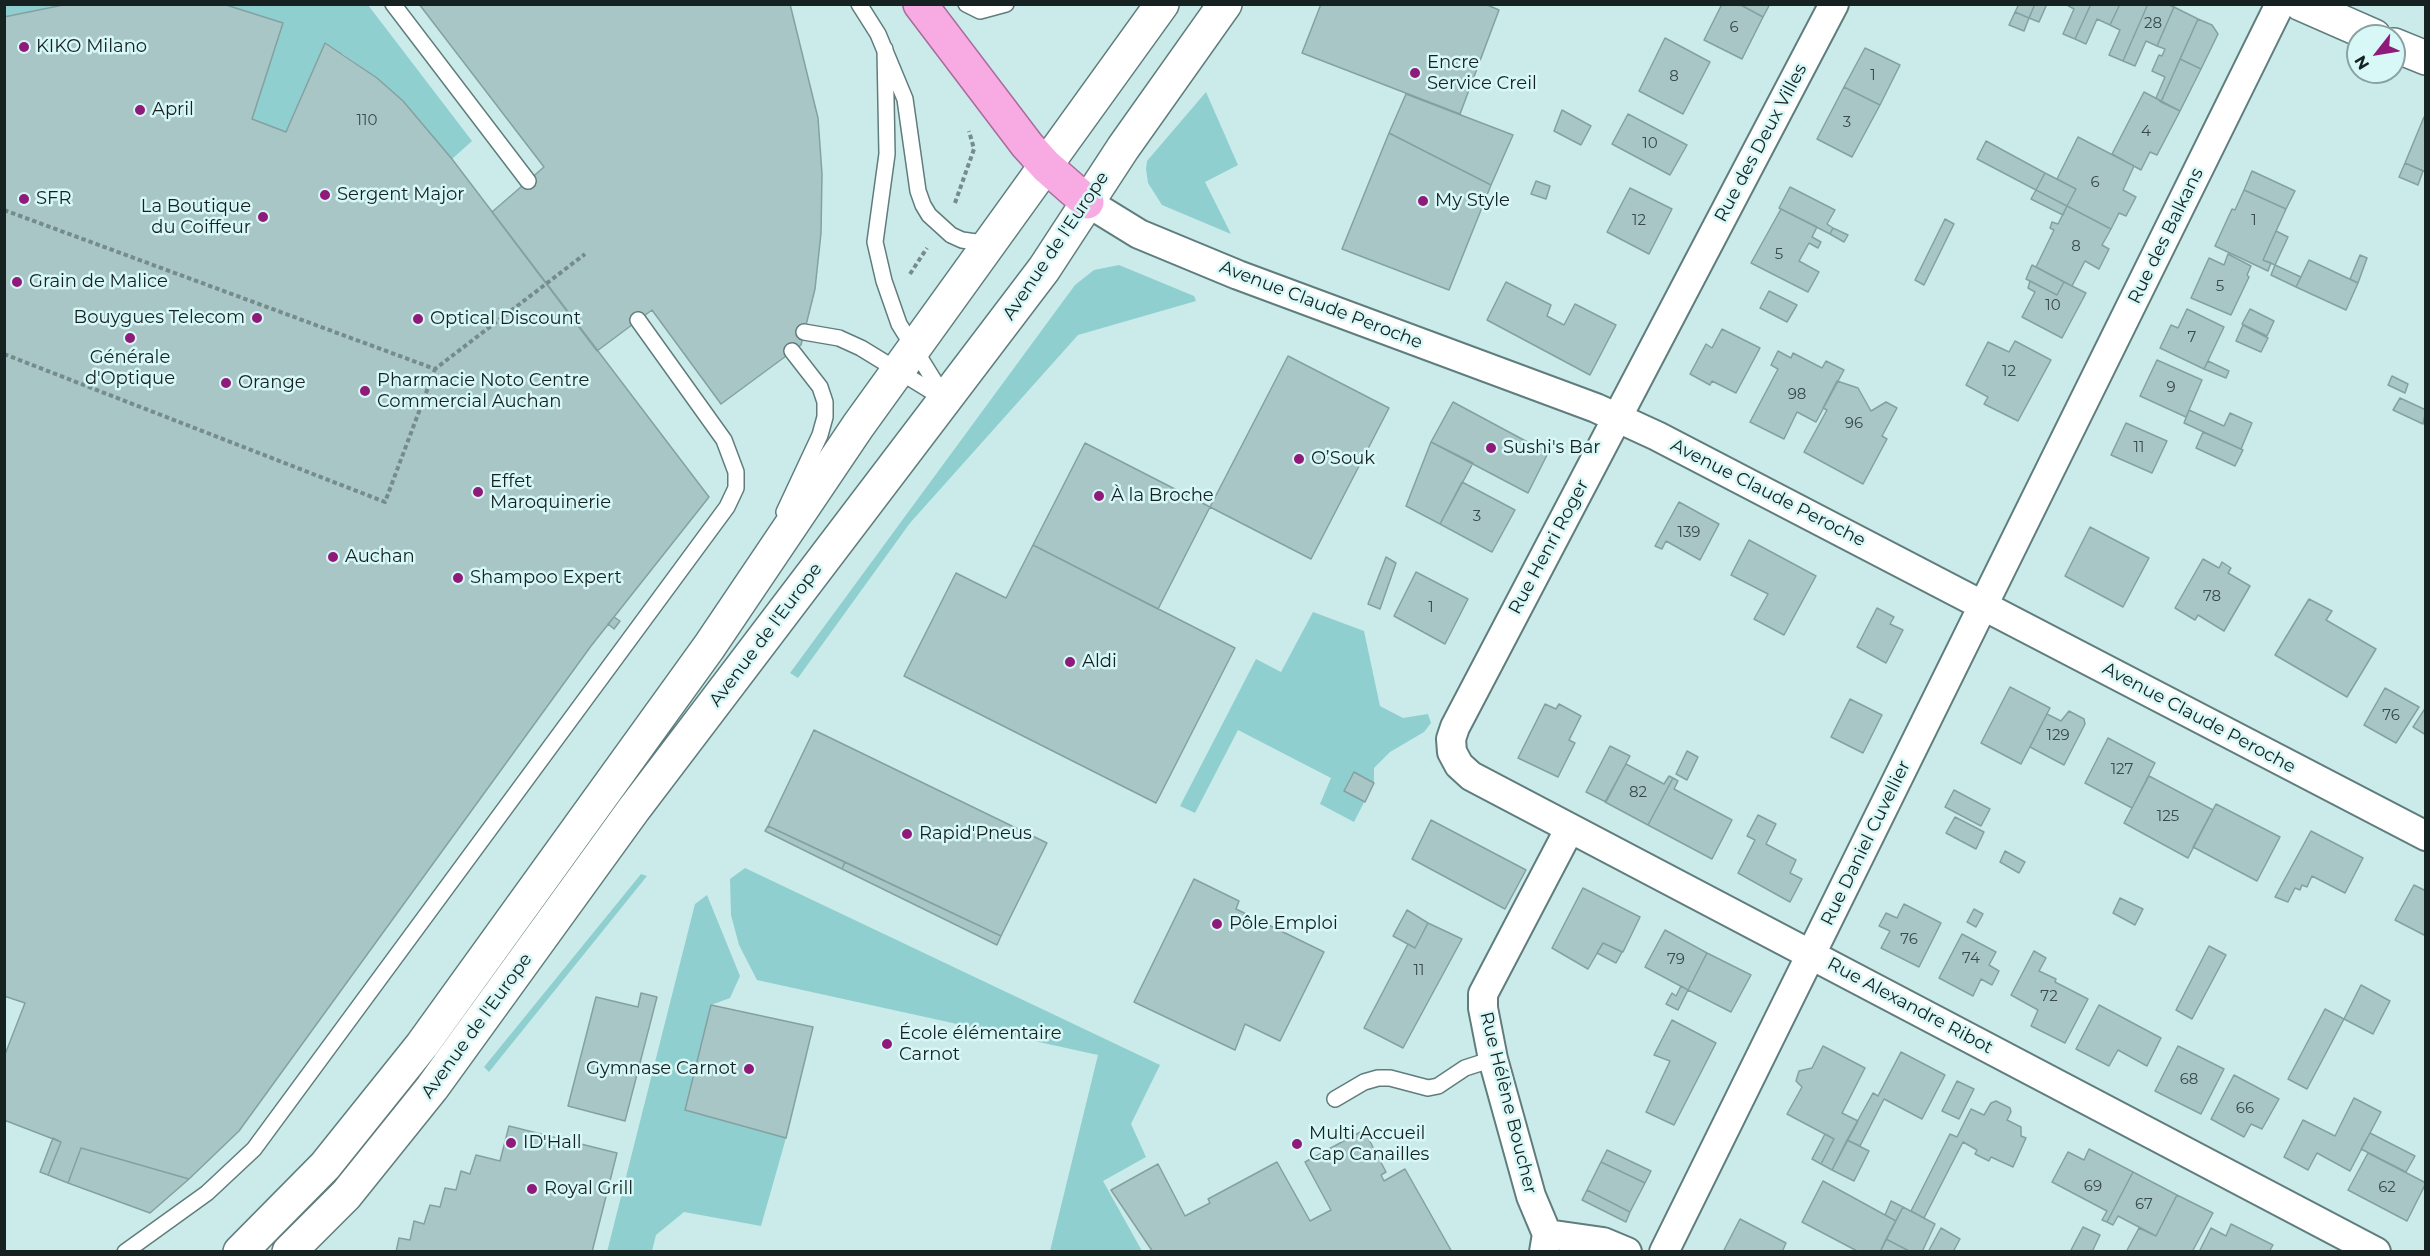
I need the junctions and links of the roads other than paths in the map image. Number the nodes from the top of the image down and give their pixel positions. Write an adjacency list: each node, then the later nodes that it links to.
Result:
1 (393, 4): 16 (lane)
2 (859, 4): 12 (lane)
3 (920, 4): 15 (highway)
4 (966, 4): 5 (lane)
5 (1006, 4)
6 (1162, 4): 15 (street, Avenue de l'Europe)
7 (1225, 4): 17 (street, Avenue de l'Europe)
8 (1834, 4): 19 (street, Rue des Deux Villes)
9 (2280, 4): 26 (street, Rue des Balkans)
10 (2301, 4): 11 (street)
11 (2347, 24)
12 (885, 49): 18 (lane); 23 (lane)
13 (2406, 50): 14 (street)
14 (2426, 58)
15 (1046, 166): 17 (highway); 18 (street, Avenue de l'Europe)
16 (528, 181)
17 (1088, 202): 24 (street, Avenue de l'Europe); 25 (street, Avenue Claude Peroche)
18 (990, 244): 23 (street, Avenue de l'Europe)
19 (1689, 282): 25 (street, Rue Henri Roger)
20 (638, 320): 36 (lane)
21 (804, 332): 23 (lane)
22 (792, 351): 27 (lane)
23 (906, 359): 24 (lane); 24 (lane); 27 (street, Avenue de l'Europe)
24 (946, 400): 38 (street, Avenue de l'Europe)
25 (1617, 417): 28 (street, Avenue Claude Peroche); 29 (street, Rue Henri Roger)
26 (2052, 466): 28 (street, Rue Daniel Cuvellier)
27 (748, 589): 37 (street, Avenue de l'Europe)
28 (1983, 605): 31 (street, Avenue Claude Peroche); 32 (street, Rue Daniel Cuvellier)
29 (1452, 752): 30 (street, Rue Alexandre Ribot)
30 (1570, 828): 32 (street, Rue Alexandre Ribot); 33 (street, Rue Hélène Boucher)
31 (2426, 836)
32 (1811, 954): 40 (street, Rue Daniel Cuvellier); 41 (street, Rue Alexandre Ribot)
33 (1493, 1059): 34 (lane); 35 (street, Rue Hélène Boucher)
34 (1335, 1099)
35 (1546, 1243): 39 (street)
36 (125, 1251)
37 (240, 1251)
38 (289, 1251)
39 (1627, 1251)
40 (1664, 1251)
41 (2376, 1251)

